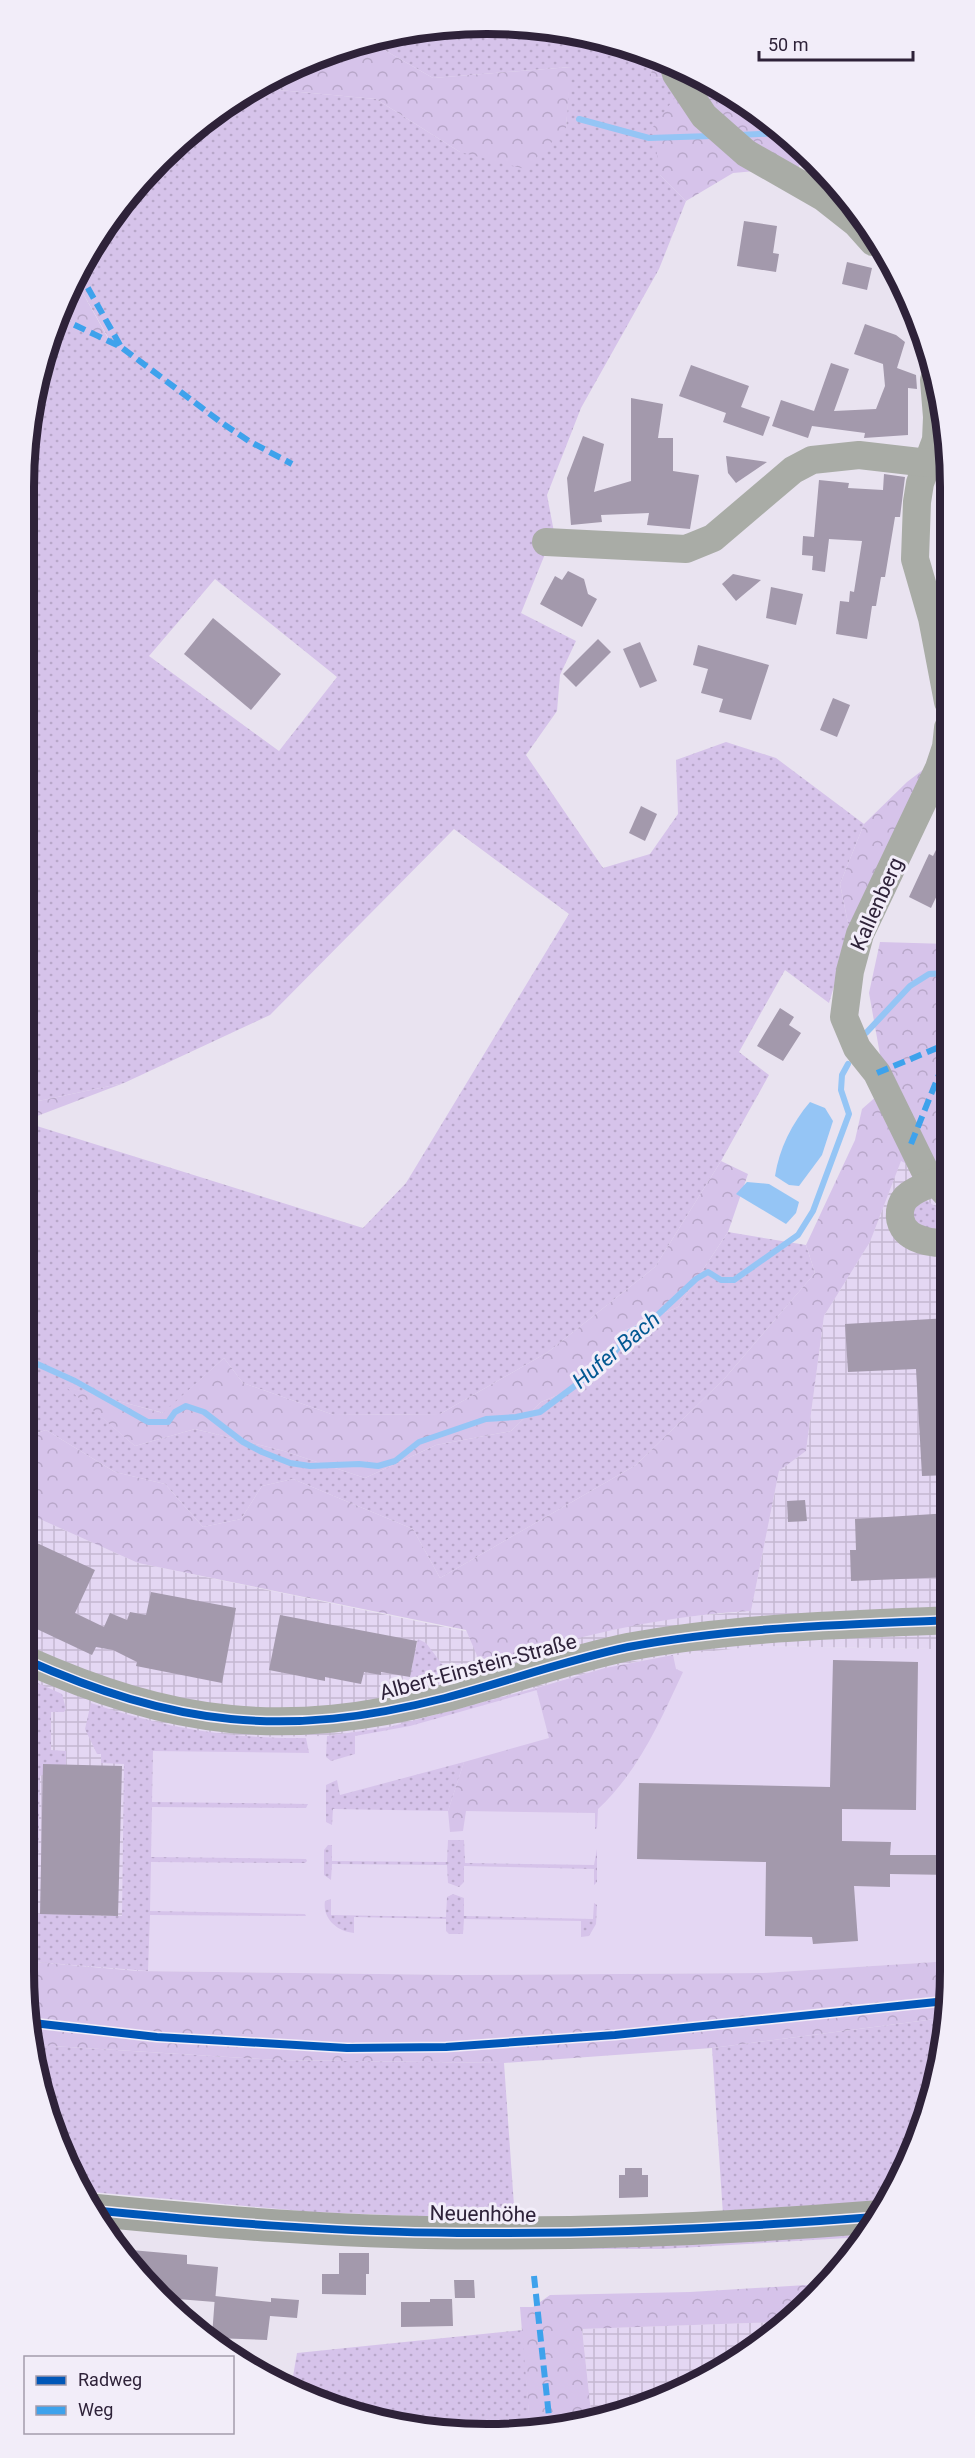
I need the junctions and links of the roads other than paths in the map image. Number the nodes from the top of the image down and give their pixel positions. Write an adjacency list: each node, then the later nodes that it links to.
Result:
1 (678, 76): 2 (street)
2 (853, 221)
3 (937, 426): 4 (street)
4 (928, 463): 5 (street); 6 (street)
5 (546, 542)
6 (940, 660)
7 (940, 765): 8 (street, Kallenberg)
8 (940, 1188)
9 (940, 1190): 10 (street)
10 (940, 1242)
11 (940, 1621): 12 (street, Albert-Einstein-Straße)
12 (34, 1663)
13 (104, 2211): 14 (main road, Neuenhöhe)
14 (867, 2218)

